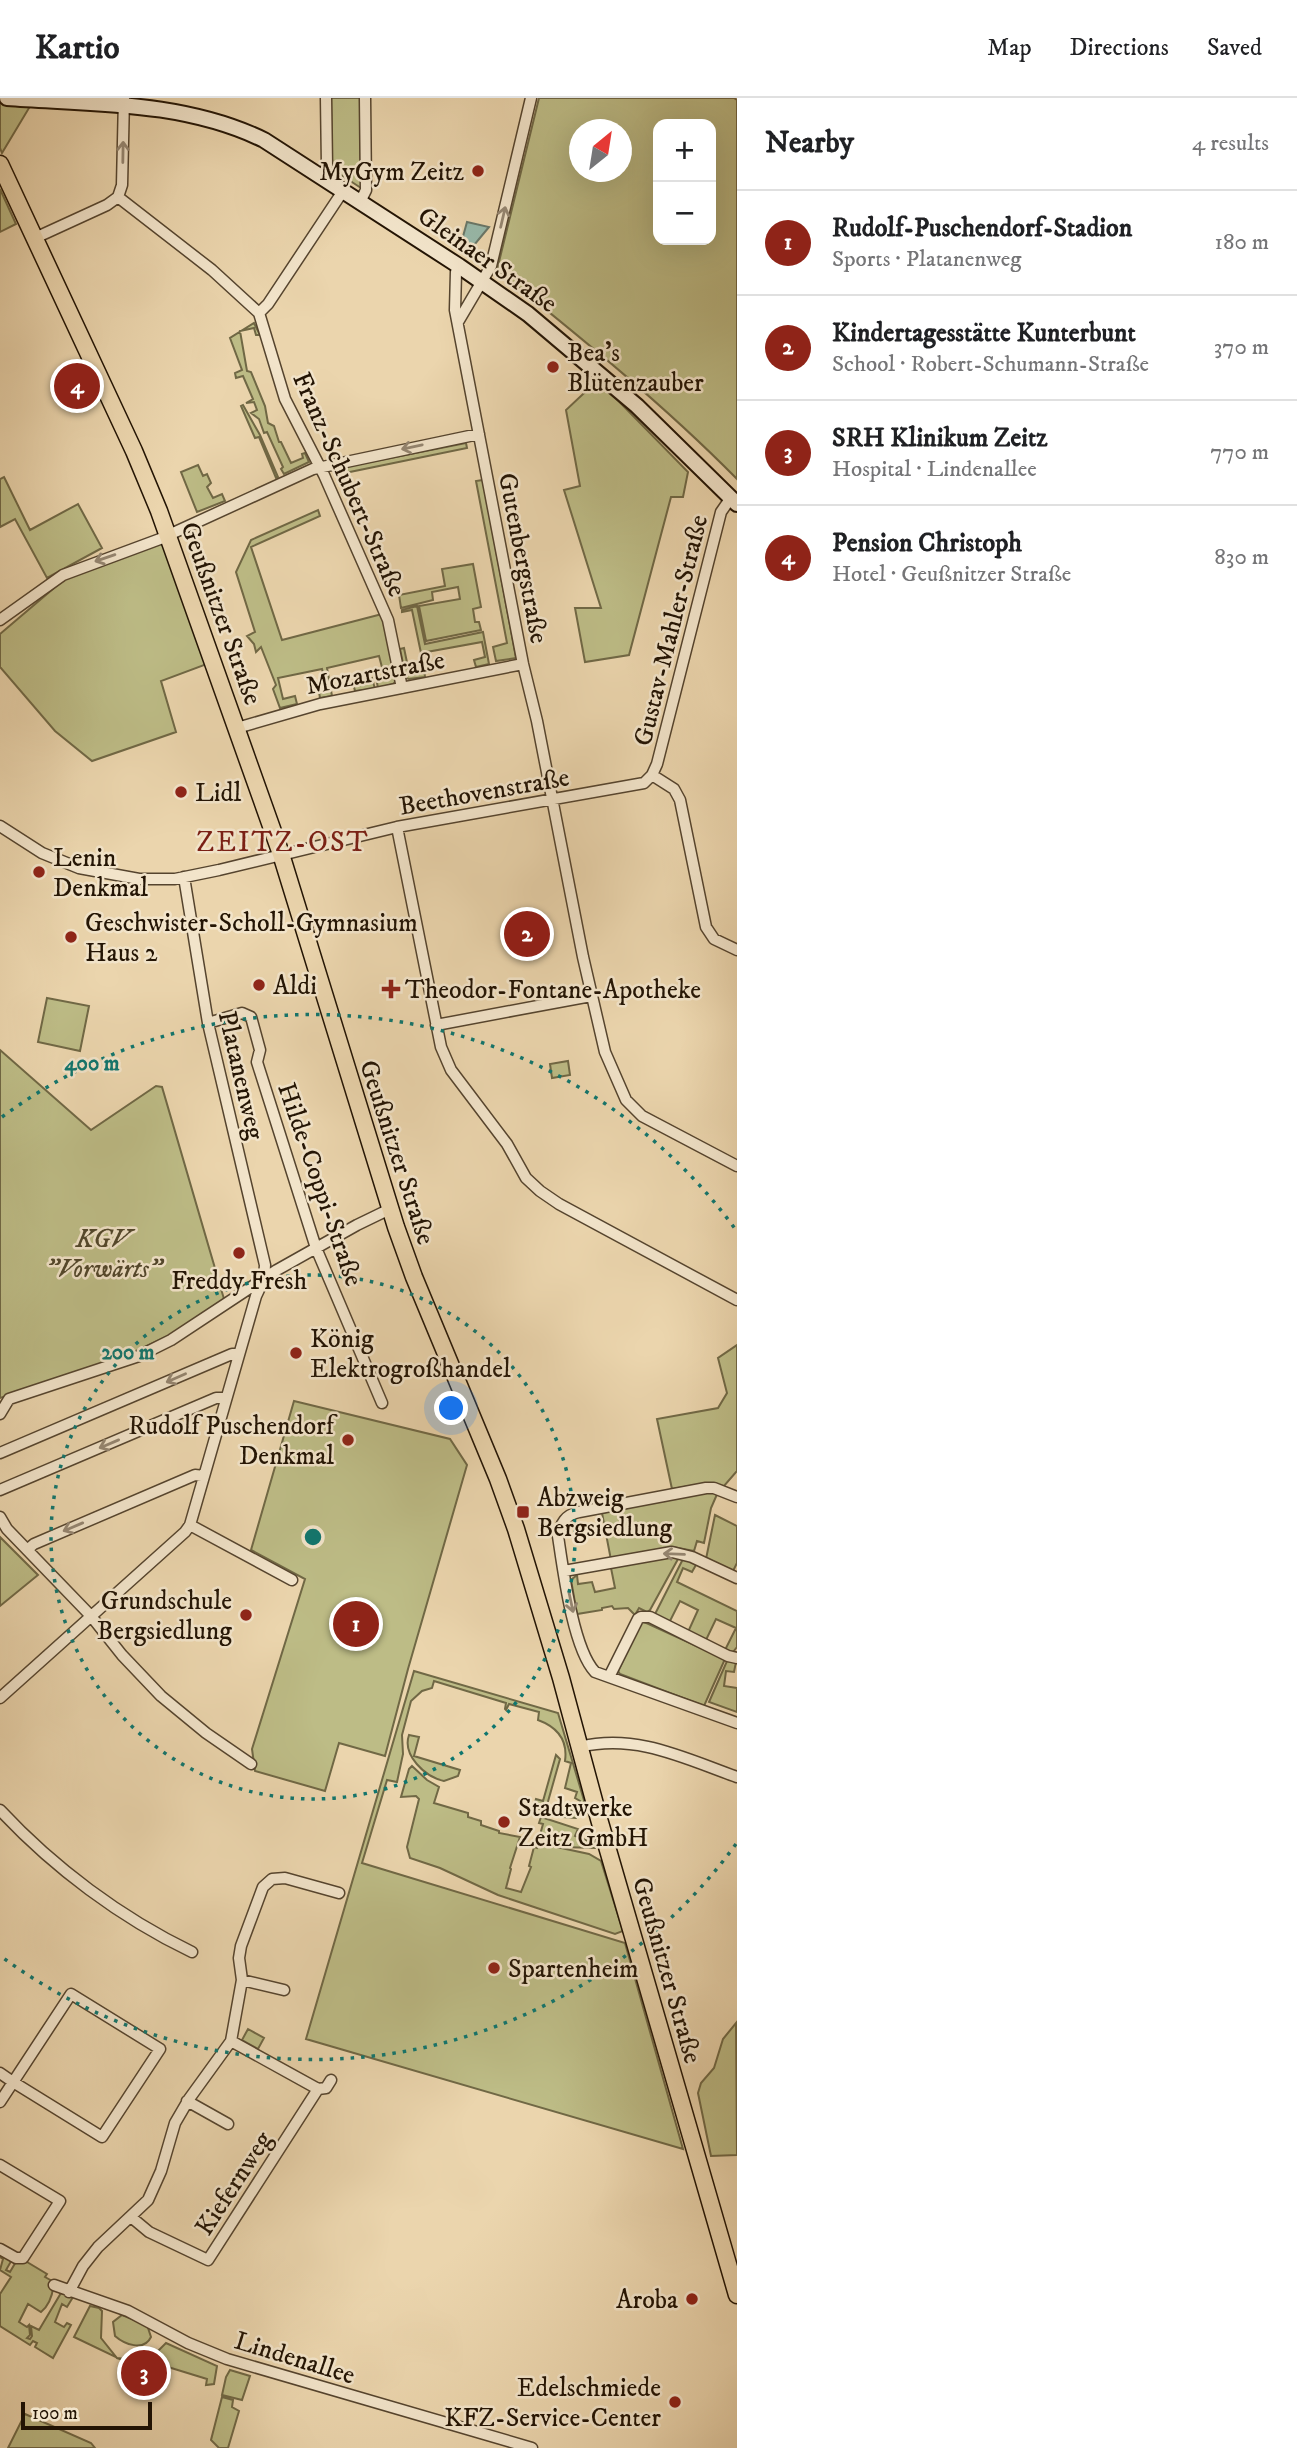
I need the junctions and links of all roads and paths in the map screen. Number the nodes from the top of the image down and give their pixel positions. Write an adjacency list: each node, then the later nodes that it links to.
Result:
1 (7, 98): 5 (street, Gleinaer Straße)
2 (326, 98): 7 (street)
3 (365, 98): 10 (street)
4 (531, 98): 13 (street, one-way to 4)
5 (124, 102): 7 (street, Gleinaer Straße); 9 (street, one-way to 5)
6 (0, 164): 11 (main road, Geußnitzer Straße)
7 (322, 177): 8 (street, Gleinaer Straße)
8 (342, 191): 10 (street, Gleinaer Straße); 14 (street)
9 (118, 197): 11 (street); 14 (street)
10 (360, 202): 12 (street, Gleinaer Straße)
11 (35, 238): 19 (main road, Geußnitzer Straße)
12 (459, 266): 13 (street, Gleinaer Straße); 15 (street, Gutenbergstraße)
13 (482, 281): 15 (street); 18 (street, Gleinaer Straße)
14 (259, 313): 17 (street, Franz-Schubert-Straße)
15 (458, 322): 16 (street, Gutenbergstraße)
16 (479, 434): 17 (street, one-way to 17); 21 (street, Gutenbergstraße)
17 (319, 467): 19 (street); 22 (street, Franz-Schubert-Straße)
18 (734, 502): 24 (street, Gustav-Mahler-Straße)
19 (168, 535): 20 (street, one-way to 20); 23 (main road, Geußnitzer Straße)
20 (0, 620)
21 (523, 664): 22 (street, Mozartstraße); 25 (street, Gutenbergstraße)
22 (402, 688): 23 (street, Mozartstraße)
23 (237, 728): 28 (main road, Geußnitzer Straße)
24 (652, 775): 25 (street, Beethovenstraße); 30 (street, Gustav-Mahler-Straße)
25 (553, 800): 27 (street, Beethovenstraße); 31 (street, Gutenbergstraße)
26 (0, 826): 29 (street, Beethovenstraße)
27 (397, 827): 28 (street, Beethovenstraße); 33 (street)
28 (281, 854): 29 (street, Beethovenstraße); 35 (main road, Geußnitzer Straße)
29 (184, 877): 32 (street, Platanenweg)
30 (737, 950)
31 (591, 996): 33 (street); 34 (street, Gutenbergstraße)
32 (208, 1023): 36 (street, Hilde-Coppi-Straße); 37 (street, Platanenweg)
33 (436, 1025): 38 (street)
34 (737, 1166)
35 (390, 1209): 36 (street); 58 (main road, Geußnitzer Straße)
36 (316, 1248): 37 (street); 41 (street, Hilde-Coppi-Straße)
37 (264, 1279): 39 (street, Platanenweg); 42 (street)
38 (737, 1300)
39 (239, 1354): 40 (street, Platanenweg); 43 (street, one-way to 43)
40 (221, 1398): 44 (street, Platanenweg); 45 (street, one-way to 45)
41 (382, 1403)
42 (0, 1414)
43 (0, 1453)
44 (204, 1476): 48 (street, Platanenweg); 49 (street, one-way to 49)
45 (0, 1490)
46 (737, 1497): 50 (street)
47 (0, 1517): 49 (street)
48 (190, 1525): 52 (street); 53 (street, Platanenweg)
49 (28, 1549): 53 (street)
50 (564, 1571): 51 (street, one-way to 50); 55 (street, one-way to 55)
51 (737, 1578)
52 (292, 1580)
53 (91, 1616): 56 (street, Platanenweg); 59 (street)
54 (737, 1658): 55 (street)
55 (610, 1675): 57 (street)
56 (0, 1698)
57 (737, 1723)
58 (580, 1746): 61 (street); 80 (main road, Geußnitzer Straße)
59 (251, 1764)
60 (737, 1764): 61 (street)
61 (735, 1777)
62 (0, 1810): 64 (street)
63 (339, 1893): 65 (street)
64 (191, 1952)
65 (242, 1980): 66 (street); 67 (street)
66 (284, 1990)
67 (231, 2041): 71 (street); 72 (street)
68 (0, 2073): 70 (street)
69 (331, 2080): 71 (street, Kiefernweg)
70 (13, 2082): 70 (street); 73 (street)
71 (318, 2089): 76 (street, Kiefernweg)
72 (187, 2101): 74 (street, Kiefernweg); 76 (street)
73 (0, 2102)
74 (228, 2124)
75 (0, 2165): 77 (street)
76 (131, 2217): 79 (street)
77 (0, 2249)
78 (54, 2285): 79 (street, Lindenallee)
79 (69, 2292): 81 (street, Lindenallee)
80 (737, 2295)
81 (532, 2448)

